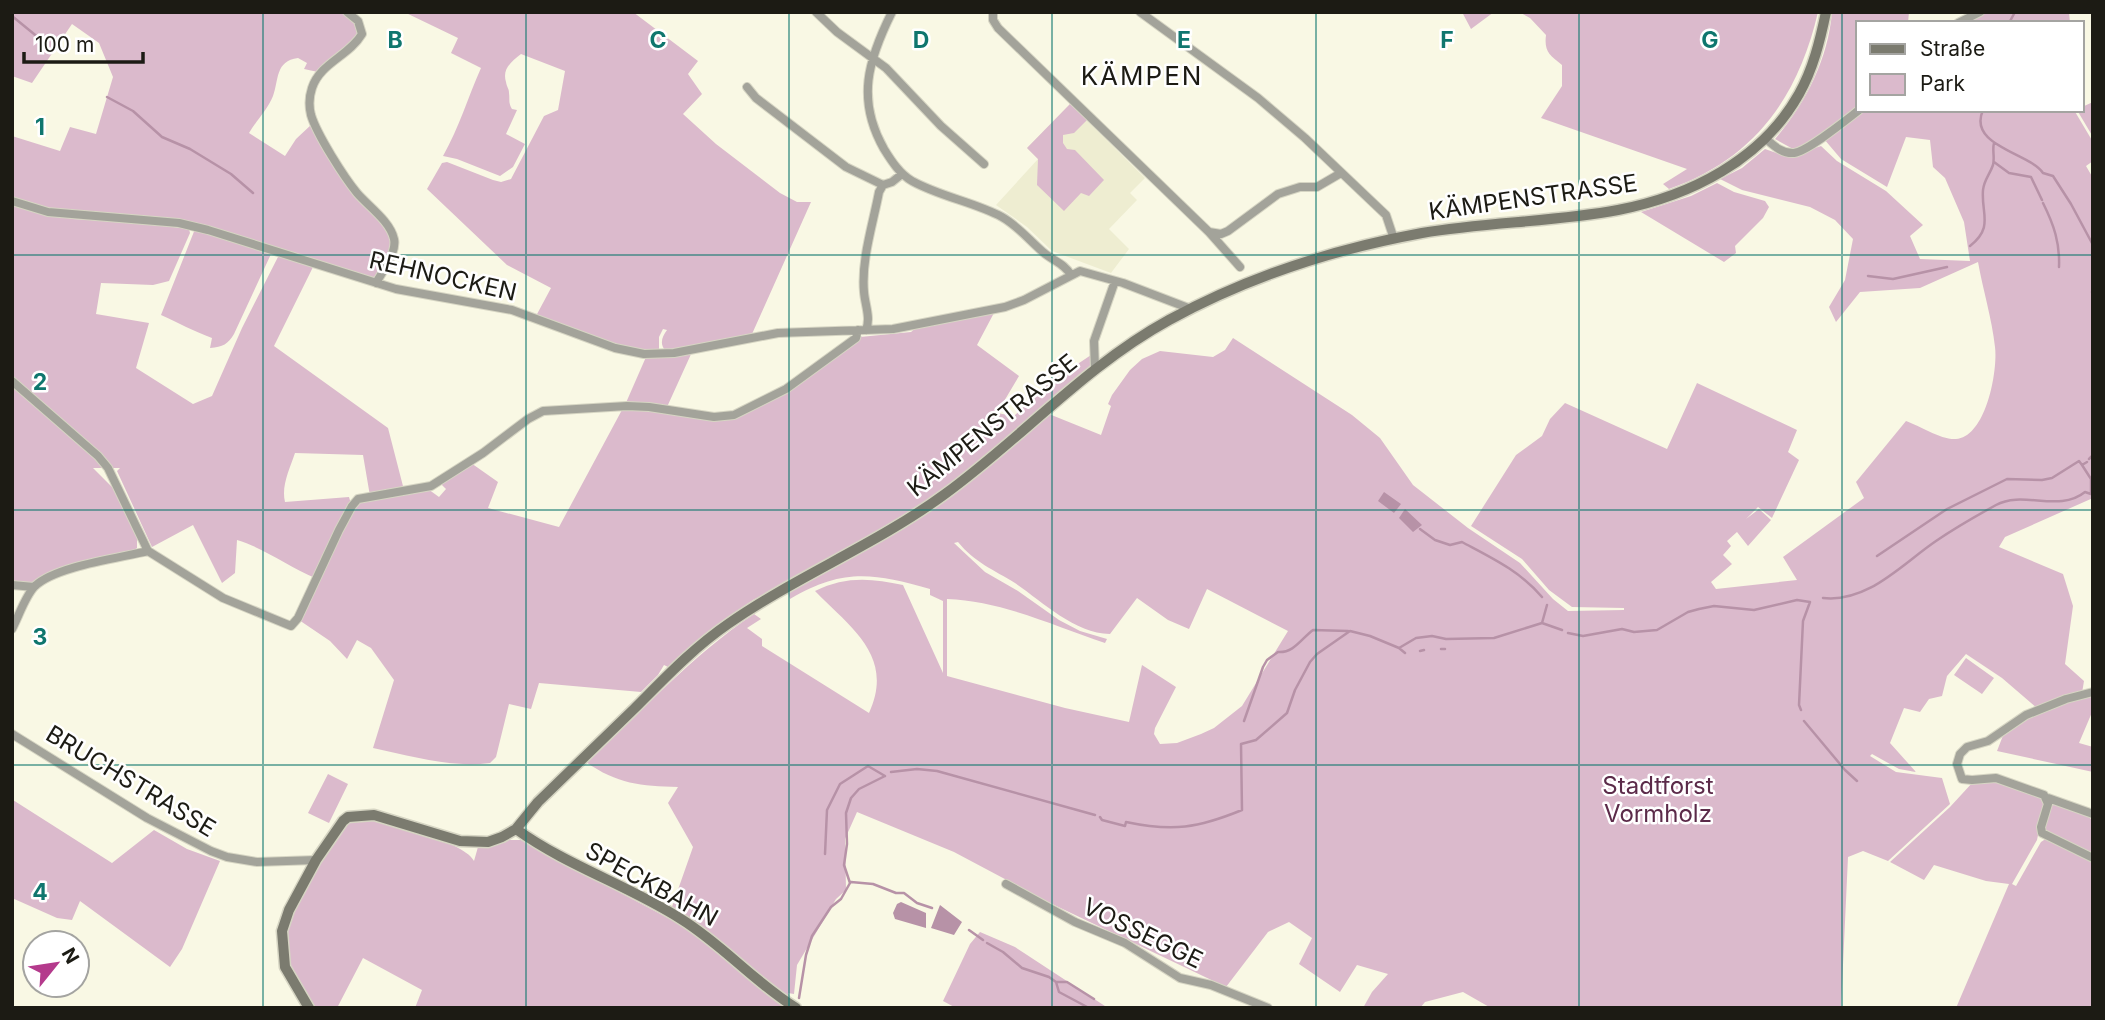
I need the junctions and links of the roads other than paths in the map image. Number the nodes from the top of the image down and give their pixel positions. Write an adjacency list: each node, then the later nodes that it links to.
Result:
1 (347, 12): 23 (street)
2 (816, 12): 9 (street)
3 (892, 12): 9 (street)
4 (993, 12): 18 (street)
5 (1140, 12): 14 (street)
6 (1826, 12): 12 (street, KÄMPENSTRASSE)
7 (1980, 12): 8 (street)
8 (1962, 21)
9 (872, 57): 13 (street); 15 (street)
10 (747, 87): 16 (street)
11 (1856, 112): 12 (street)
12 (1765, 138): 19 (street, KÄMPENSTRASSE)
13 (984, 164)
14 (1341, 173): 18 (street); 19 (street)
15 (902, 174): 16 (street); 21 (street)
16 (883, 185): 25 (street)
17 (12, 201): 23 (street, REHNOCKEN)
18 (1209, 232): 20 (street)
19 (1394, 239): 24 (street, KÄMPENSTRASSE)
20 (1240, 267)
21 (1071, 275): 22 (street); 25 (street, REHNOCKEN)
22 (1115, 281): 24 (street); 26 (street)
23 (376, 283): 25 (street, REHNOCKEN)
24 (1191, 309): 26 (street, KÄMPENSTRASSE)
25 (862, 330): 28 (street)
26 (1095, 369): 36 (street, KÄMPENSTRASSE)
27 (12, 381): 28 (street)
28 (148, 551): 30 (street)
29 (12, 585): 30 (street)
30 (34, 587): 31 (street)
31 (12, 629)
32 (2093, 692): 34 (street)
33 (12, 734): 38 (street, BRUCHSTRASSE)
34 (2048, 799): 35 (street); 37 (street)
35 (2093, 814)
36 (516, 829): 38 (street); 41 (street, SPECKBAHN)
37 (2093, 858)
38 (316, 860): 40 (street)
39 (1006, 884): 42 (street, VOSSEGGE)
40 (309, 1008)
41 (796, 1008)
42 (1268, 1008)

